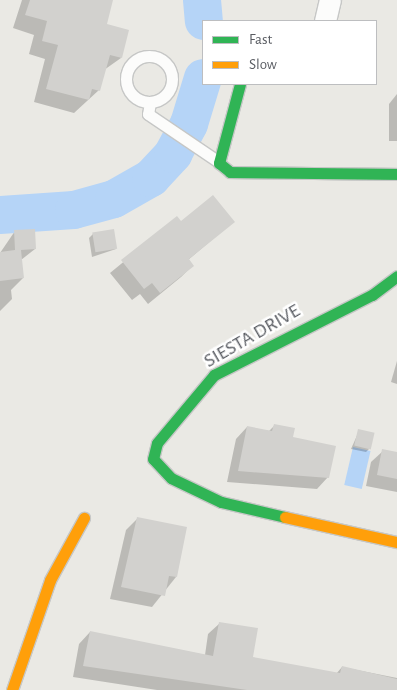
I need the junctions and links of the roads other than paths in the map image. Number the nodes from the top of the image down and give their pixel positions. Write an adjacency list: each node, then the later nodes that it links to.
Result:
1 (330, 0): 2 (street)
2 (326, 20)
3 (240, 85): 5 (street)
4 (150, 102): 4 (lane); 5 (lane)
5 (219, 163): 6 (street)
6 (397, 174)
7 (397, 276): 9 (street, SIESTA DRIVE)
8 (84, 518): 10 (street)
9 (397, 542)
10 (12, 690)

